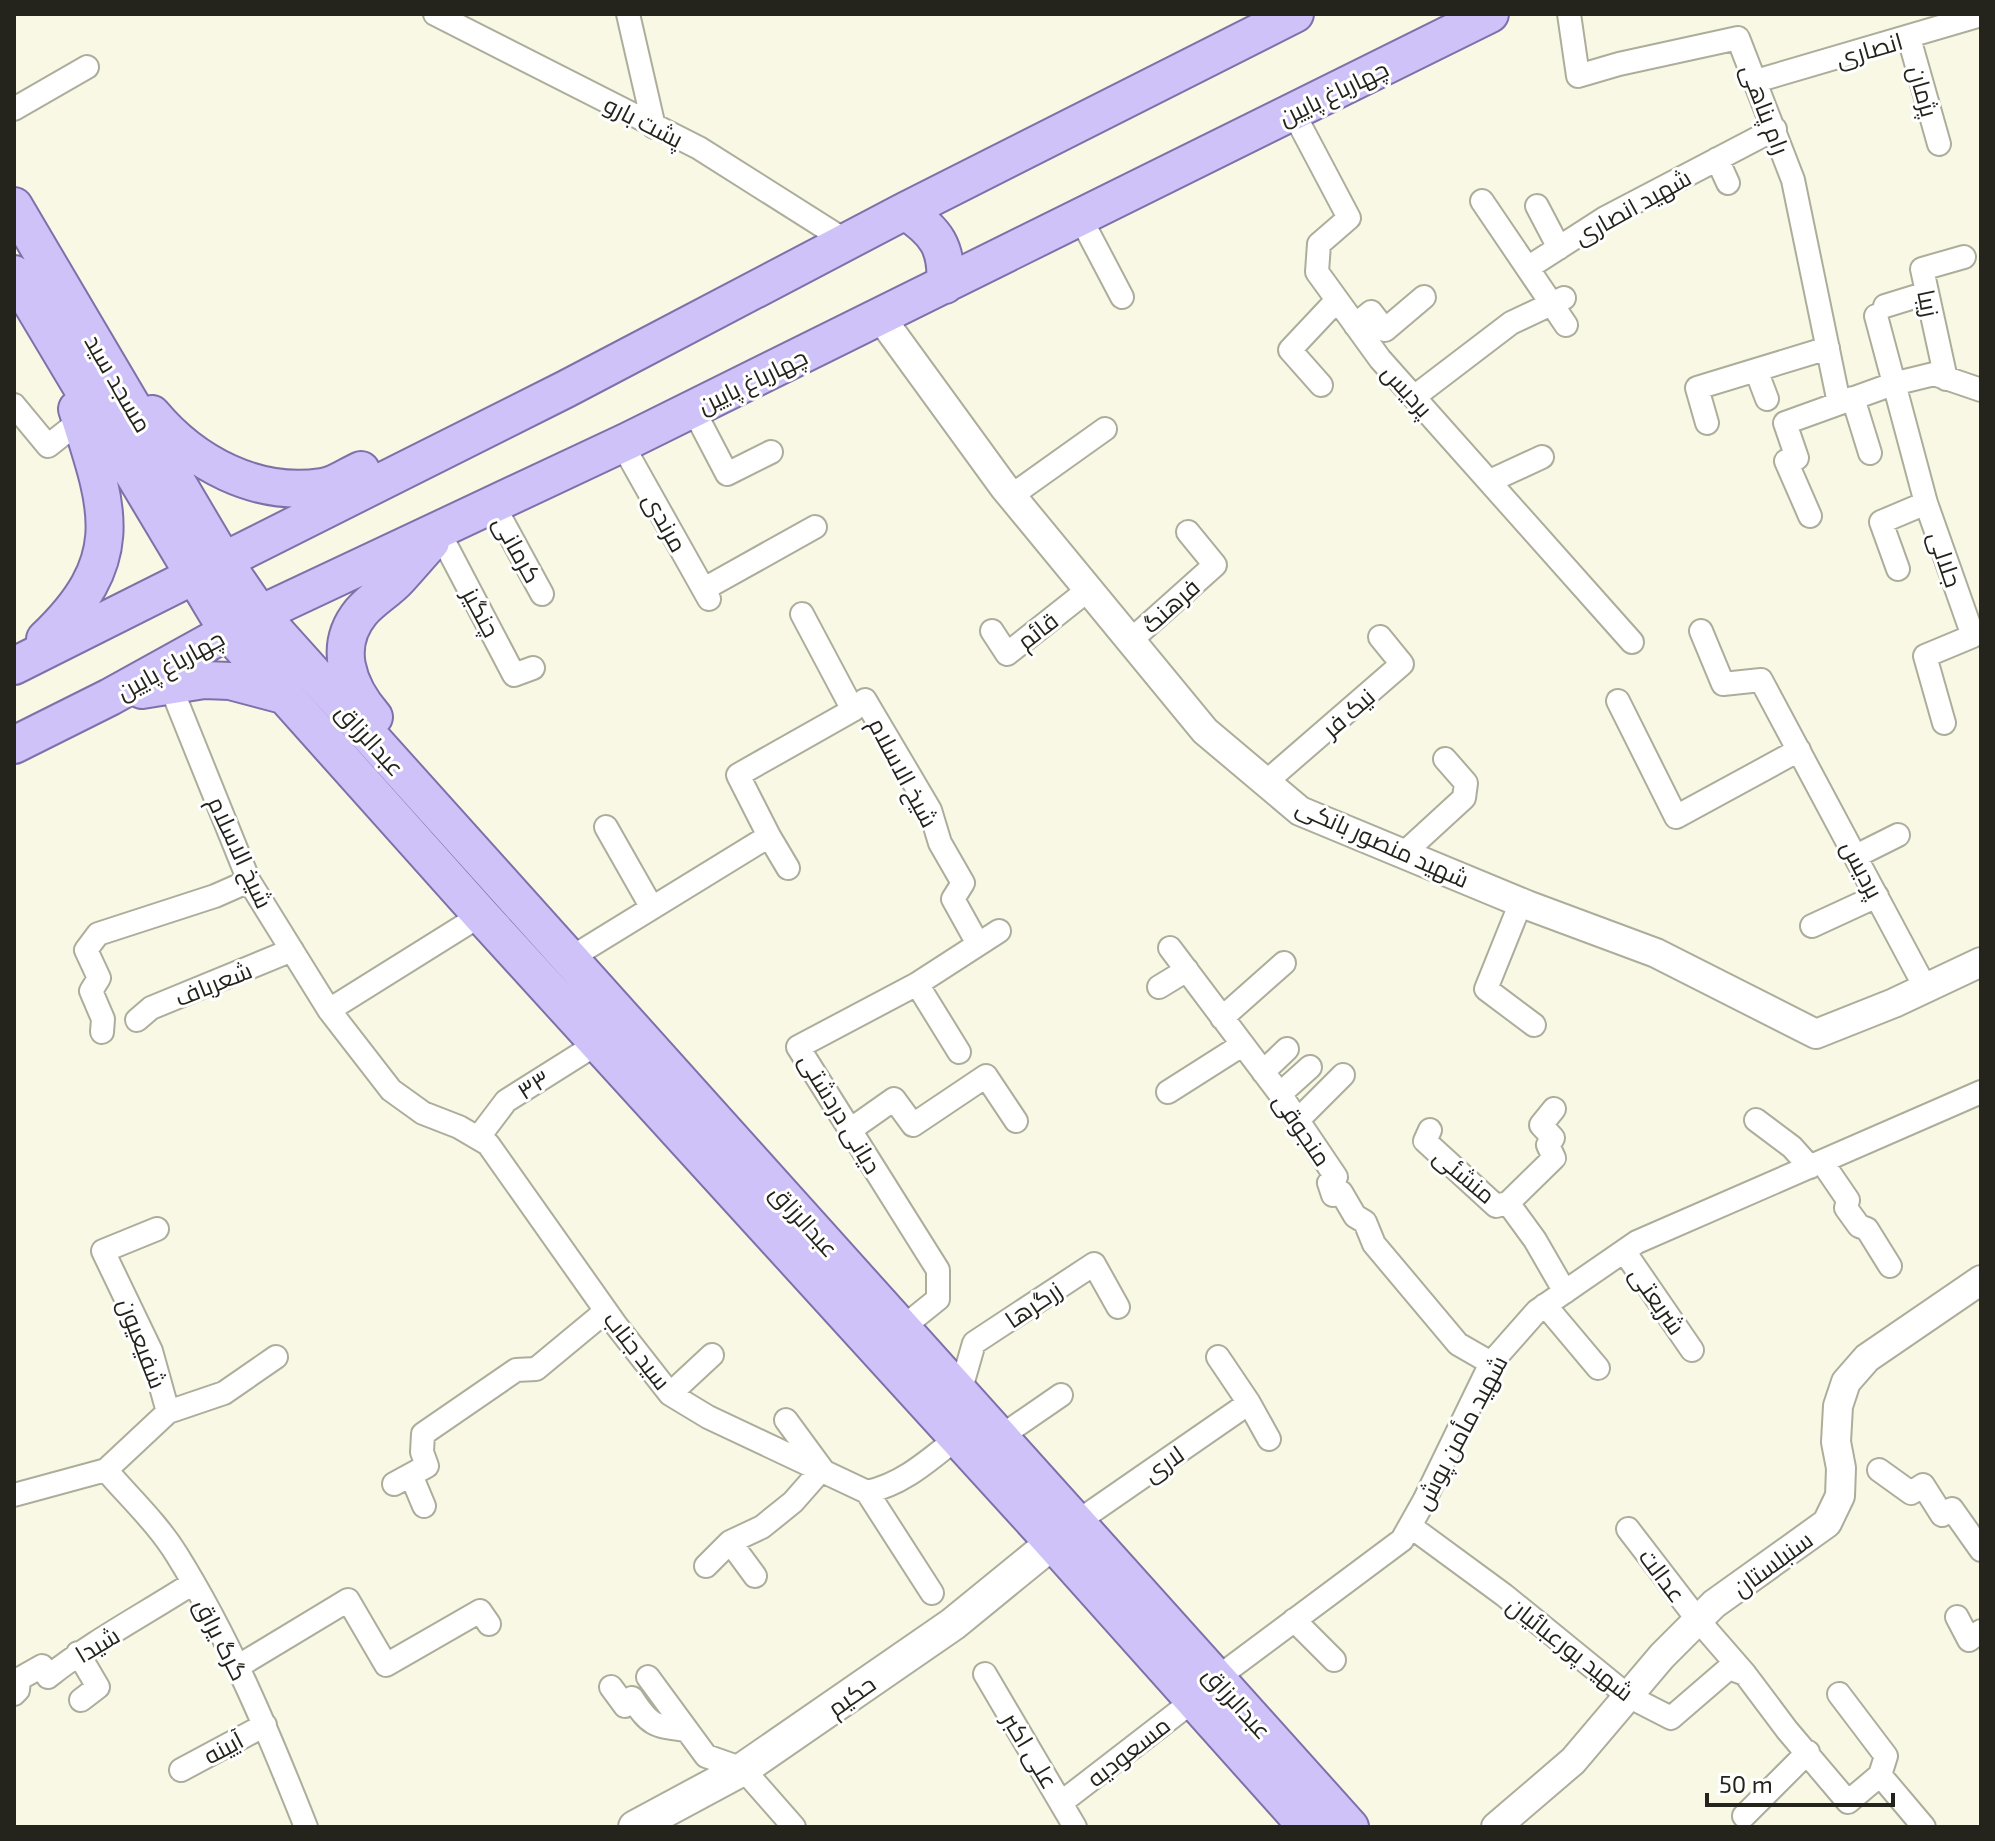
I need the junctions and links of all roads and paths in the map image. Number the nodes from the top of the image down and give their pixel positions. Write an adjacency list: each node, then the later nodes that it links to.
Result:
1 (435, 14): 12 (street, پشت بارو)
2 (1490, 14): 11 (main road, چهارباغ پایین)
3 (1569, 14): 9 (street, رام پناهی)
4 (633, 15): 12 (street)
5 (1980, 15): 7 (street, انصاری)
6 (1278, 18): 20 (main road)
7 (1909, 38): 9 (street, انصاری); 14 (street, پژمان)
8 (87, 67): 10 (street)
9 (1756, 81): 13 (street, رام پناهی)
10 (14, 109)
11 (1293, 112): 21 (main road, چهارباغ پایین); 31 (street, پردیس)
12 (654, 127): 22 (street, پشت بارو)
13 (1775, 129): 15 (street, شهید انصاری); 37 (street, رام پناهی)
14 (1939, 144)
15 (1717, 159): 16 (street); 23 (street, شهید انصاری)
16 (1728, 183)
17 (1482, 201): 25 (street)
18 (14, 206): 38 (main road, مسجد سید)
19 (1537, 206): 23 (street)
20 (905, 211): 22 (main road); 27 (main road)
21 (1080, 217): 27 (main road, چهارباغ پایین); 29 (street)
22 (846, 241): 43 (main road)
23 (1559, 248): 25 (street, شهید انصاری)
24 (1964, 257): 28 (street, زیبا)
25 (1529, 267): 32 (street)
26 (14, 274): 36 (main road, مسجد سید)
27 (945, 285): 33 (main road, چهارباغ پایین)
28 (1927, 293): 40 (street, زیبا); 41 (street, جلالی)
29 (1122, 297)
30 (1424, 297): 34 (street)
31 (1337, 300): 34 (street, پردیس); 42 (street)
32 (1558, 301): 35 (street); 45 (street)
33 (881, 318): 49 (main road, چهارباغ پایین); 58 (street, شهید منصور بانکی)
34 (1355, 325): 45 (street, پردیس)
35 (1566, 325)
36 (58, 348): 50 (main road); 65 (main road, مسجد سید)
37 (1828, 348): 39 (street); 47 (street, رام پناهی)
38 (99, 349): 43 (main road); 65 (main road, مسجد سید)
39 (1756, 370): 46 (street); 51 (street)
40 (1946, 379): 41 (street); 44 (street)
41 (1893, 384): 47 (street); 59 (street, جلالی)
42 (1321, 385)
43 (566, 389): 65 (main road)
44 (1981, 390)
45 (1414, 397): 57 (street, پردیس)
46 (1767, 399)
47 (1846, 400): 55 (street, رام پناهی); 61 (street)
48 (14, 405): 50 (street)
49 (693, 409): 53 (main road, چهارباغ پایین); 54 (street)
50 (81, 420): 77 (main road)
51 (1707, 423)
52 (1105, 429): 58 (street)
53 (622, 444): 60 (main road, چهارباغ پایین); 62 (street, مرندی)
54 (771, 452)
55 (1870, 453)
56 (1542, 457): 57 (street)
57 (1490, 481): 76 (street, پردیس)
58 (1011, 496): 67 (street, شهید منصور بانکی)
59 (1926, 503): 66 (street, جلالی); 84 (street, جلالی)
60 (493, 504): 63 (main road, چهارباغ پایین); 68 (street, کرمانی)
61 (1810, 516)
62 (815, 527)
63 (439, 532): 69 (main road, چهارباغ پایین); 78 (street, چنگیز); 100 (main road)
64 (1188, 532): 75 (street, فرهنگ)
65 (208, 568): 69 (main road, عبدالرزاق); 73 (main road, عبدالرزاق); 77 (main road)
66 (1898, 569)
67 (1088, 590): 71 (street, قائم); 75 (street, شهید منصور بانکی)
68 (542, 594)
69 (260, 614): 73 (main road, چهارباغ پایین); 100 (main road, عبدالرزاق)
70 (802, 614): 83 (street)
71 (992, 631)
72 (1701, 631): 86 (street, پردیس)
73 (228, 632): 80 (main road, عبدالرزاق); 81 (main road, چهارباغ پایین)
74 (1380, 637): 88 (street, نیک فر)
75 (1130, 641): 88 (street, شهید منصور بانکی)
76 (1632, 642)
77 (17, 664)
78 (533, 668)
79 (170, 685): 80 (main road); 81 (main road); 95 (street, شیخ الاسلام)
80 (283, 695): 99 (main road, عبدالرزاق)
81 (110, 697): 85 (main road, چهارباغ پایین)
82 (1618, 701): 86 (street)
83 (853, 710): 91 (street, شیخ الاسلام); 103 (street, شیخ الاسلام)
84 (1944, 723)
85 (14, 745)
86 (1799, 750): 93 (street, پردیس)
87 (1445, 759): 92 (street)
88 (1266, 782): 92 (street, شهید منصور بانکی)
89 (606, 827): 98 (street)
90 (1898, 835): 93 (street)
91 (769, 836): 94 (street); 98 (street)
92 (1403, 854): 97 (street, شهید منصور بانکی)
93 (1856, 856): 96 (street, پردیس)
94 (788, 868)
95 (249, 881): 105 (street, شیخ الاسلام); 117 (street)
96 (1877, 896): 101 (street); 112 (street, پردیس)
97 (1521, 902): 112 (street, شهید منصور بانکی); 116 (street)
98 (652, 908): 106 (street)
99 (481, 915): 113 (street); 118 (main road, عبدالرزاق)
100 (538, 925): 106 (main road, عبدالرزاق)
101 (1812, 926)
102 (999, 931): 103 (street, دیانی دردشتی)
103 (978, 944): 110 (street, دیانی دردشتی)
104 (1170, 948): 109 (street, منجوقی)
105 (292, 950): 113 (street, شیخ الاسلام); 115 (street, شعرباف)
106 (569, 959): 146 (main road, عبدالرزاق)
107 (1981, 962): 112 (street, شهید منصور بانکی)
108 (1284, 963): 114 (street)
109 (1187, 970): 111 (street); 114 (street, منجوقی)
110 (917, 984): 121 (street); 133 (street, دیانی دردشتی)
111 (1159, 987)
112 (1926, 989)
113 (329, 1010): 125 (street, شیخ الاسلام)
114 (1222, 1018): 119 (street, منجوقی)
115 (137, 1020)
116 (1534, 1025)
117 (102, 1032)
118 (598, 1043): 135 (street, ۳۳); 160 (main road, عبدالرزاق)
119 (1242, 1045): 123 (street, منجوقی); 126 (street)
120 (1287, 1049): 123 (street)
121 (959, 1052)
122 (1310, 1067): 128 (street)
123 (1263, 1072): 128 (street, منجوقی)
124 (1343, 1075): 130 (street)
125 (383, 1080): 135 (street, سید جناب)
126 (1168, 1092)
127 (1981, 1092): 136 (street, شهید مأمن پوش)
128 (1280, 1094): 130 (street, منجوقی)
129 (1554, 1109): 137 (street)
130 (1298, 1120): 151 (street, منجوقی)
131 (1756, 1120): 136 (street)
132 (1016, 1121): 133 (street)
133 (850, 1130): 146 (street, دیانی دردشتی)
134 (1430, 1130): 137 (street, منشئی)
135 (478, 1138): 145 (street, سید جناب)
136 (1816, 1164): 139 (street, شهید مأمن پوش); 140 (street)
137 (1508, 1203): 142 (street, منشئی)
138 (157, 1229): 157 (street, شفیعیون)
139 (1624, 1251): 142 (street, شهید مأمن پوش); 147 (street, شریعتی)
140 (1890, 1266)
141 (1981, 1280): 179 (street, سنبلستان)
142 (1565, 1292): 143 (street, شهید مأمن پوش)
143 (1545, 1305): 151 (street, شهید مأمن پوش); 152 (street)
144 (1118, 1307): 153 (street, زرگرها)
145 (606, 1311): 154 (street, سید جناب); 167 (street)
146 (902, 1328): 153 (main road, عبدالرزاق)
147 (1692, 1350)
148 (712, 1355): 154 (street)
149 (276, 1357): 157 (street)
150 (1218, 1357): 156 (street)
151 (1491, 1363): 168 (street, شهید مأمن پوش)
152 (1598, 1368)
153 (960, 1392): 159 (main road, عبدالرزاق)
154 (670, 1394): 162 (street, سید جناب)
155 (1061, 1395): 159 (street)
156 (1249, 1403): 161 (street); 170 (street, لاری)
157 (168, 1412): 163 (street, شفیعیون)
158 (786, 1420): 162 (street)
159 (1000, 1437): 170 (main road, عبدالرزاق)
160 (957, 1438): 165 (street); 170 (main road, عبدالرزاق)
161 (1269, 1439)
162 (822, 1469): 165 (street, سید جناب); 171 (street)
163 (106, 1470): 166 (street); 175 (street, گرگ یراق)
164 (1879, 1470): 172 (street)
165 (867, 1492): 176 (street)
166 (14, 1495)
167 (424, 1506)
168 (1410, 1526): 178 (street, شهید مأمن پوش); 192 (street, شهید پورعبائیان)
169 (1628, 1529): 179 (street, عدالت)
170 (1065, 1533): 189 (main road, عبدالرزاق); 197 (main road, حکیم)
171 (730, 1542): 173 (street); 174 (street)
172 (1981, 1550)
173 (706, 1566)
174 (755, 1576)
175 (193, 1583): 182 (street, شیدا); 184 (street, گرگ یراق)
176 (932, 1593)
177 (1957, 1617): 181 (street)
178 (1294, 1620): 183 (street); 189 (street, شهید مأمن پوش)
179 (1698, 1620): 186 (street, عدالت); 192 (street, سنبلستان)
180 (489, 1624): 184 (street)
181 (1981, 1631)
182 (78, 1653): 190 (street, شیدا); 193 (street)
183 (1334, 1660)
184 (237, 1667): 194 (street, گرگ یراق)
185 (985, 1674): 200 (street, علی اکبر)
186 (1745, 1674): 192 (street, شهید پورعبائیان); 196 (street)
187 (648, 1677): 195 (street)
188 (611, 1687): 195 (street)
189 (1205, 1689): 200 (street, مسعودیه); 206 (main road, عبدالرزاق); 207 (main road, عبدالرزاق)
190 (14, 1694)
191 (1839, 1694): 199 (street)
192 (1628, 1696): 208 (street, سنبلستان)
193 (81, 1700)
194 (265, 1725): 198 (street, آیینه); 202 (street, گرگ یراق)
195 (686, 1730): 197 (street)
196 (1808, 1752): 199 (street); 201 (street)
197 (743, 1769): 203 (main road, حکیم); 204 (street)
198 (181, 1770)
199 (1880, 1775): 209 (street)
200 (1062, 1802): 205 (street, علی اکبر)
201 (1744, 1816)
202 (306, 1827)
203 (635, 1827)
204 (794, 1827)
205 (1075, 1827)
206 (1307, 1827)
207 (1350, 1827)
208 (1496, 1827)
209 (1924, 1827)

